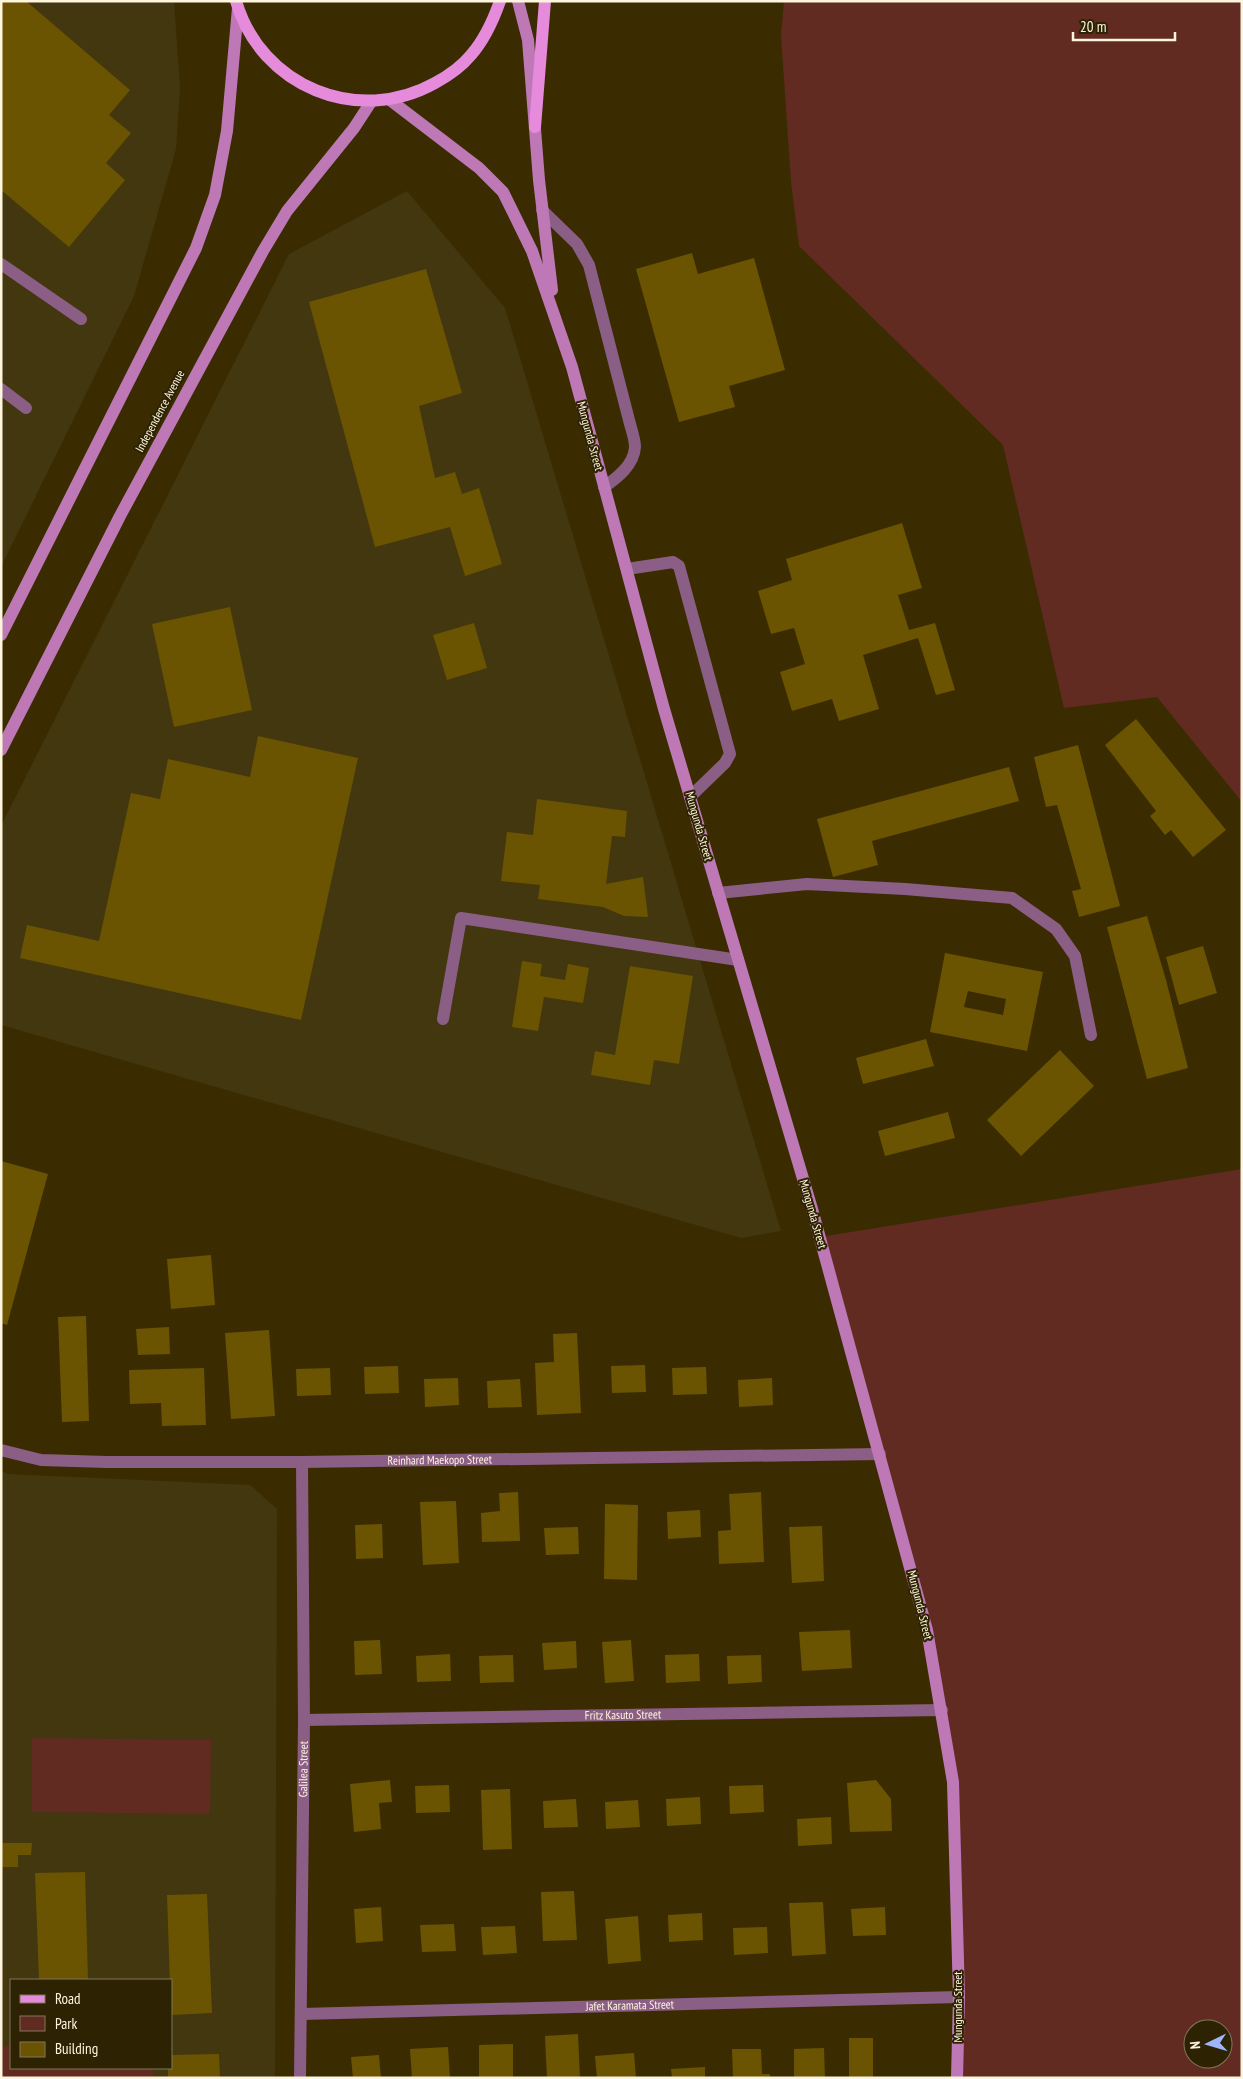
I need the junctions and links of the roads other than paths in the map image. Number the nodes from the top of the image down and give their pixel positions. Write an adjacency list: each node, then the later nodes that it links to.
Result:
1 (500, 1): 5 (main road)
2 (518, 1): 7 (street)
3 (545, 1): 7 (main road)
4 (237, 5): 6 (main road); 16 (street)
5 (390, 100): 6 (main road); 10 (street)
6 (371, 102): 17 (street, Independence Avenue)
7 (535, 127): 8 (street)
8 (542, 210): 10 (street); 14 (street)
9 (1, 264): 11 (street)
10 (554, 315): 14 (street, Mungunda Street)
11 (81, 318)
12 (1, 389): 13 (street)
13 (26, 408)
14 (604, 487): 15 (street, Mungunda Street)
15 (627, 569): 18 (street, Mungunda Street); 18 (street)
16 (1, 635)
17 (1, 750)
18 (690, 797): 19 (street, Mungunda Street)
19 (718, 893): 20 (street, Mungunda Street); 22 (street)
20 (738, 960): 21 (street); 24 (street, Mungunda Street)
21 (443, 1019)
22 (1091, 1036)
23 (1, 1450): 25 (street, Reinhard Maekopo Street)
24 (880, 1454): 25 (street, Reinhard Maekopo Street); 26 (street, Mungunda Street)
25 (302, 1462): 27 (street, Galilea Street)
26 (942, 1710): 27 (street, Fritz Kasuto Street); 28 (street, Mungunda Street)
27 (304, 1720): 29 (street, Galilea Street)
28 (959, 1997): 29 (street, Jafet Karamata Street); 31 (street, Mungunda Street)
29 (301, 2014): 30 (street, Galilea Street)
30 (300, 2078)
31 (957, 2078)

